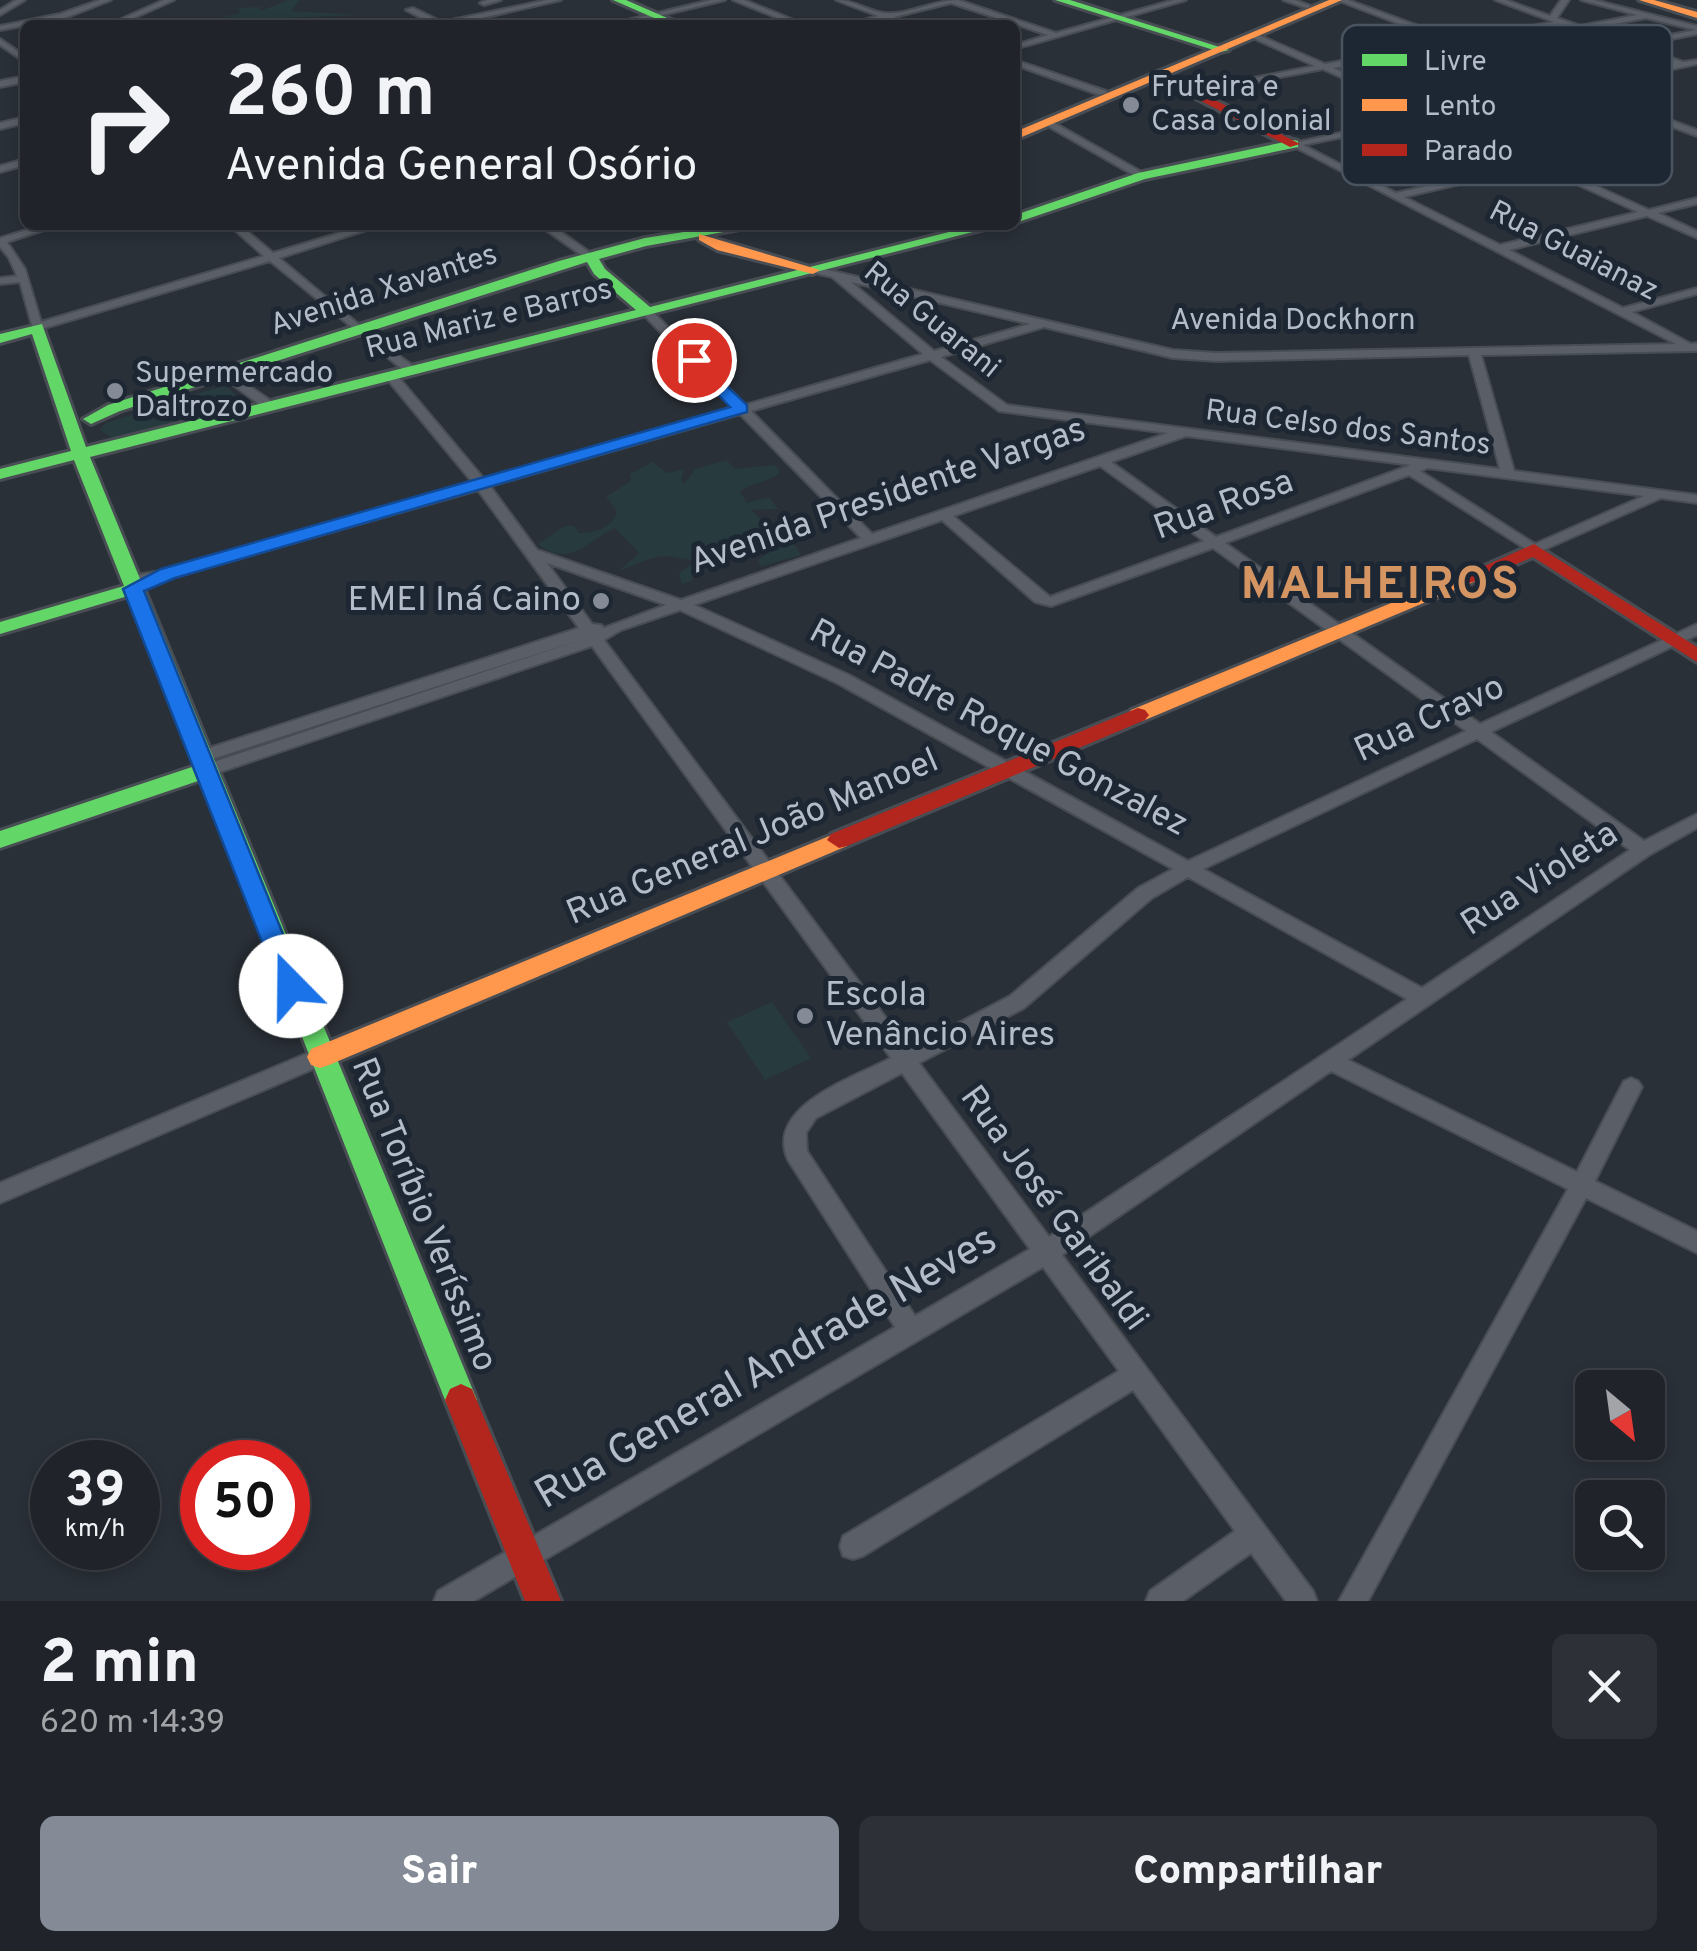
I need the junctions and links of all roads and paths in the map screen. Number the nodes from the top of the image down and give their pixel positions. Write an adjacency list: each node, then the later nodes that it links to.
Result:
1 (21, 0): 21 (street)
2 (108, 0): 27 (street)
3 (170, 0): 28 (street)
4 (497, 0): 18 (street)
5 (557, 0): 30 (street)
6 (618, 0): 22 (street)
7 (722, 0): 22 (street)
8 (737, 0): 33 (street)
9 (840, 0): 24 (street)
10 (952, 0): 24 (street); 36 (street)
11 (1060, 0): 25 (street)
12 (1182, 0): 25 (street)
13 (1339, 0): 39 (street); 45 (street)
14 (1499, 0): 26 (street)
15 (1565, 0): 26 (street)
16 (1585, 0): 19 (street)
17 (1304, 2): 49 (street)
18 (484, 3)
19 (1647, 7): 23 (street); 42 (street); 43 (street)
20 (410, 10): 29 (street)
21 (0, 13)
22 (654, 15): 31 (street); 32 (street)
23 (1697, 15)
24 (886, 16): 34 (street); 35 (street)
25 (1117, 18): 44 (street); 49 (street)
26 (1552, 19): 38 (street)
27 (41, 20)
28 (124, 20)
29 (430, 20)
30 (463, 20)
31 (633, 20)
32 (666, 20)
33 (789, 20)
34 (870, 20)
35 (897, 20)
36 (1011, 20)
37 (1020, 23): 44 (street)
38 (1563, 23): 40 (street); 41 (street)
39 (1406, 25)
40 (1551, 25)
41 (1569, 25)
42 (1589, 25)
43 (1697, 30): 46 (street)
44 (1056, 35): 48 (street)
45 (1256, 36): 49 (street); 59 (street)
46 (1672, 36)
47 (0, 41): 51 (street)
48 (1020, 46)
49 (1218, 48): 62 (street); 64 (street)
50 (20, 49): 51 (street)
51 (12, 50): 52 (street); 53 (street)
52 (0, 52)
53 (20, 56)
54 (1672, 61): 57 (street)
55 (1020, 64): 64 (street)
56 (1342, 64): 59 (street)
57 (1684, 65): 58 (street); 60 (street)
58 (1697, 66)
59 (1325, 67): 61 (street); 63 (street)
60 (1672, 67)
61 (1342, 75)
62 (1161, 76): 63 (street, Rua Guaianaz); 65 (street)
63 (1191, 91): 71 (street, Rua Guaianaz)
64 (1103, 93): 67 (street)
65 (1049, 123): 68 (street); 73 (street)
66 (1672, 124): 69 (street)
67 (1020, 130)
68 (1020, 131)
69 (1697, 133)
70 (1342, 134): 71 (street)
71 (1294, 144): 72 (street, Rua Guaianaz); 73 (street)
72 (1342, 169)
73 (1142, 176): 80 (street)
74 (1373, 185): 77 (street, Rua Guaianaz)
75 (1443, 185): 77 (street)
76 (1588, 185): 79 (street)
77 (1394, 196): 89 (street, Rua Guaianaz)
78 (1697, 202): 79 (street)
79 (1649, 213): 87 (street); 89 (street)
80 (1020, 217)
81 (37, 230): 88 (street)
82 (240, 230): 90 (street, Rua José Garibaldi)
83 (359, 230): 90 (street)
84 (551, 230): 91 (street)
85 (977, 230): 92 (street, Rua Mariz e Barros)
86 (710, 233): 91 (street, Avenida Xavantes); 92 (street, Avenida Dockhorn)
87 (1697, 235)
88 (0, 241): 93 (street, Rua Toríbio Veríssimo)
89 (1502, 248): 97 (street, Rua Guaianaz)
90 (271, 254): 99 (street); 100 (street, Rua José Garibaldi)
91 (592, 261): 96 (street); 100 (street, Avenida Xavantes)
92 (828, 273): 96 (street, Rua Mariz e Barros); 98 (street, Avenida Dockhorn); 104 (street, Rua Guarani)
93 (22, 279): 94 (street); 99 (street, Rua Toríbio Veríssimo)
94 (0, 281)
95 (1697, 290): 97 (street)
96 (646, 311): 105 (street, Rua Mariz e Barros); 109 (street)
97 (1622, 311): 102 (street, Rua Guaianaz)
98 (1042, 324): 103 (street, Avenida Dockhorn); 104 (street)
99 (38, 327): 101 (street); 110 (street, Rua Toríbio Veríssimo)
100 (364, 333): 105 (street, Rua José Garibaldi); 106 (street, Avenida Xavantes); 110 (street, Avenida Xavantes)
101 (0, 338)
102 (1693, 346): 103 (street, Avenida Dockhorn)
103 (1474, 351): 117 (street)
104 (931, 355): 107 (street, Rua Guarani); 109 (street)
105 (402, 373): 108 (street, Rua Mariz e Barros); 118 (street, Rua José Garibaldi)
106 (233, 378): 108 (street); 110 (street, Avenida Xavantes)
107 (994, 405): 111 (street, Rua Celso dos Santos)
108 (270, 406): 112 (street, Rua Mariz e Barros)
109 (741, 408): 118 (street); 122 (street)
110 (80, 422): 112 (street, Rua Toríbio Veríssimo)
111 (1182, 433): 113 (street, Avenida Presidente Vargas); 114 (street, Rua Celso dos Santos)
112 (79, 454): 116 (street, Rua Mariz e Barros); 126 (street, Rua Toríbio Veríssimo)
113 (1102, 460): 121 (street, Avenida Presidente Vargas); 123 (street)
114 (1428, 464): 115 (street, Rua Rosa); 117 (street, Rua Celso dos Santos)
115 (1410, 471): 123 (street, Rua Rosa); 124 (street)
116 (0, 474)
117 (1508, 475): 119 (street, Rua Celso dos Santos)
118 (481, 484): 125 (street, Rua José Garibaldi); 126 (street)
119 (1660, 494): 120 (street, Rua Celso dos Santos); 124 (street)
120 (1697, 498)
121 (944, 515): 122 (street, Avenida Presidente Vargas); 123 (street, Rua Rosa)
122 (870, 540): 127 (street, Avenida Presidente Vargas)
123 (1213, 542): 131 (street)
124 (1534, 550): 131 (street, Rua General João Manoel); 133 (street)
125 (529, 552): 127 (street, Rua Padre Roque Gonzalez); 132 (street, Rua José Garibaldi)
126 (132, 585): 128 (street); 129 (street); 136 (street, Rua Toríbio Veríssimo)
127 (681, 605): 132 (street, Avenida Presidente Vargas); 137 (street, Rua Padre Roque Gonzalez)
128 (0, 617)
129 (0, 628)
130 (1697, 629): 133 (street, Rua Cravo)
131 (1342, 631): 135 (street); 137 (street, Rua General João Manoel)
132 (590, 634): 136 (street, Avenida Presidente Vargas); 143 (street, Rua José Garibaldi)
133 (1672, 640): 134 (street); 135 (street, Rua Cravo)
134 (1697, 656)
135 (1478, 731): 141 (street); 142 (street, Rua Cravo)
136 (202, 764): 139 (street, Avenida Presidente Vargas); 140 (street, Avenida Presidente Vargas); 145 (street, Rua Toríbio Veríssimo)
137 (1010, 768): 142 (street, Rua Padre Roque Gonzalez); 143 (street, Rua General João Manoel)
138 (1697, 820): 141 (street, Rua Violeta)
139 (0, 823)
140 (0, 840)
141 (1643, 850): 144 (street, Rua Violeta)
142 (1188, 868): 144 (street, Rua Padre Roque Gonzalez); 146 (street, Rua Cravo)
143 (763, 872): 145 (street, Rua General João Manoel); 146 (street, Rua José Garibaldi)
144 (1421, 998): 147 (street, Rua General Andrade Neves)
145 (320, 1057): 150 (street, Rua General João Manoel); 157 (street, Rua Toríbio Veríssimo)
146 (904, 1060): 152 (street, Rua José Garibaldi); 153 (street, Rua Cravo)
147 (1330, 1061): 149 (street); 152 (street, Rua General Andrade Neves)
148 (1631, 1088): 149 (street)
149 (1582, 1185): 151 (street); 162 (street)
150 (0, 1193)
151 (1697, 1242)
152 (1045, 1253): 153 (street, Rua General Andrade Neves); 154 (street, Rua José Garibaldi)
153 (911, 1331): 157 (street, Rua General Andrade Neves)
154 (1135, 1375): 155 (street, Rua José Garibaldi); 156 (street)
155 (1253, 1535): 160 (street); 161 (street, Rua José Garibaldi)
156 (853, 1546)
157 (526, 1556): 158 (street, Rua General Andrade Neves); 159 (street, Rua Toríbio Veríssimo)
158 (448, 1601)
159 (544, 1601)
160 (1160, 1601)
161 (1303, 1601)
162 (1354, 1601)

